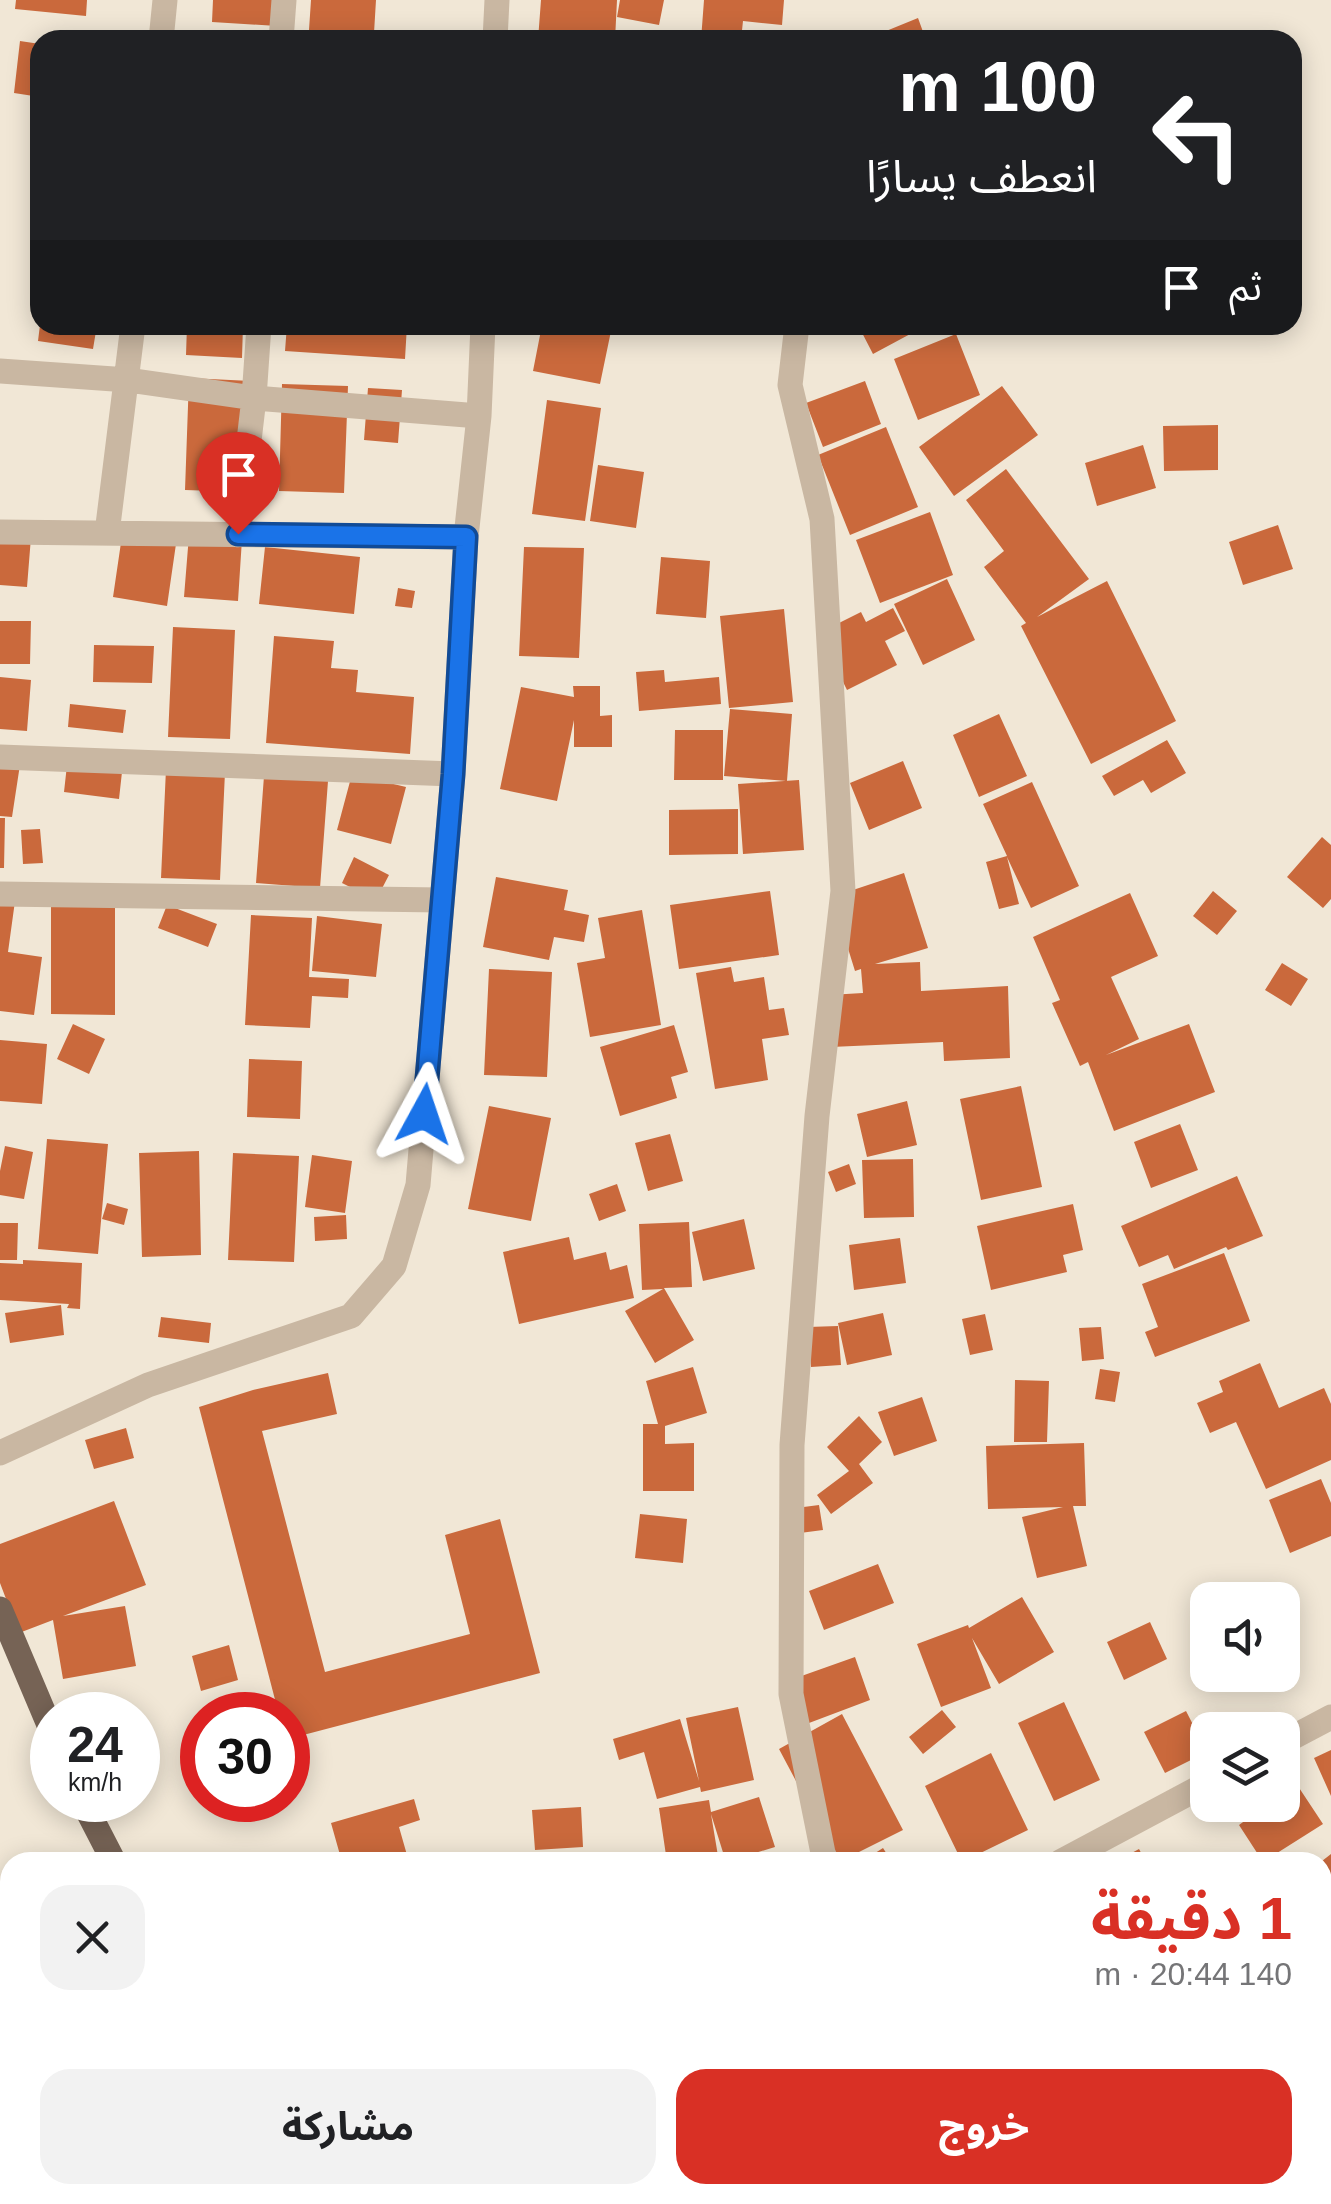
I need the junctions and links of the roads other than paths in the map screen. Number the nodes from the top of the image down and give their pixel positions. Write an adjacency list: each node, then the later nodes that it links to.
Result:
1 (166, 0): 4 (street)
2 (284, 0): 5 (street)
3 (497, 0): 6 (street)
4 (163, 30)
5 (282, 30)
6 (496, 30)
7 (133, 335): 12 (street)
8 (259, 335): 13 (street)
9 (483, 335): 14 (street)
10 (796, 335): 31 (street)
11 (0, 371): 12 (street)
12 (128, 380): 13 (street); 16 (street)
13 (254, 398): 14 (street); 17 (street)
14 (479, 416): 18 (street)
15 (0, 532): 16 (street)
16 (106, 533): 17 (street)
17 (238, 534): 18 (street)
18 (466, 537): 20 (street)
19 (0, 757): 20 (street)
20 (453, 774): 22 (street)
21 (0, 894): 22 (street)
22 (442, 900): 23 (street)
23 (0, 1454)
24 (0, 1609): 25 (main road)
25 (35, 1692)
26 (1331, 1717): 27 (street)
27 (1300, 1733)
28 (1190, 1793): 32 (street)
29 (93, 1822): 30 (main road)
30 (109, 1852)
31 (823, 1852)
32 (1079, 1852)

